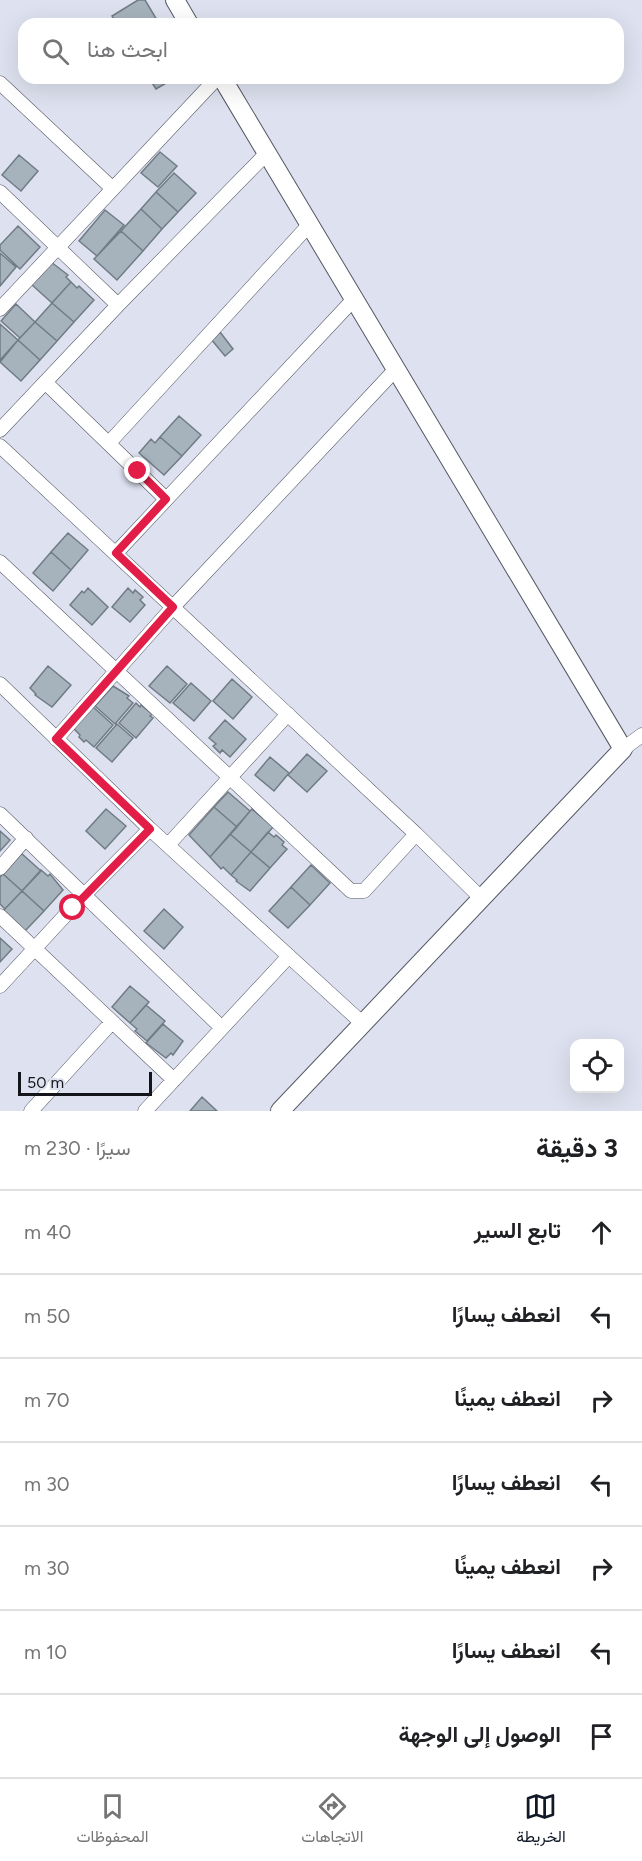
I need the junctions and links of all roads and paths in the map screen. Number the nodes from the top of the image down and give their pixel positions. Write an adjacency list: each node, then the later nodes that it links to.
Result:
1 (175, 0): 2 (street)
2 (186, 18)
3 (0, 83): 7 (street)
4 (211, 84): 7 (street)
5 (226, 84): 6 (street)
6 (267, 153): 9 (street); 12 (street)
7 (112, 188): 10 (street)
8 (0, 192): 10 (street)
9 (309, 225): 11 (street); 17 (street)
10 (57, 247): 12 (street); 13 (street)
11 (354, 299): 14 (street); 19 (street)
12 (118, 305): 15 (street)
13 (0, 309)
14 (396, 369): 22 (street); 28 (street)
15 (45, 382): 16 (street); 17 (street)
16 (0, 430)
17 (109, 443): 19 (street)
18 (0, 446): 20 (street)
19 (166, 499): 20 (street)
20 (116, 553): 22 (street)
21 (0, 562): 23 (street)
22 (173, 607): 23 (street); 25 (street)
23 (116, 671): 27 (street); 29 (street)
24 (0, 684): 27 (street)
25 (288, 714): 29 (street); 32 (street)
26 (642, 735): 28 (street)
27 (56, 739): 31 (street)
28 (623, 749): 37 (street)
29 (230, 778): 32 (street); 34 (street)
30 (0, 814): 33 (street)
31 (150, 829): 34 (street); 36 (street)
32 (416, 834): 37 (street)
33 (26, 838): 35 (street); 36 (street)
34 (168, 845): 40 (street)
35 (0, 868)
36 (85, 894): 39 (street); 44 (street)
37 (481, 898): 43 (street)
38 (0, 916): 39 (street)
39 (35, 948): 41 (street); 42 (street)
40 (289, 956): 43 (street); 44 (street)
41 (0, 986)
42 (112, 1022): 45 (street); 46 (street)
43 (362, 1023): 48 (street)
44 (222, 1028): 45 (street)
45 (174, 1080): 47 (street)
46 (31, 1111)
47 (145, 1111)
48 (280, 1111)

